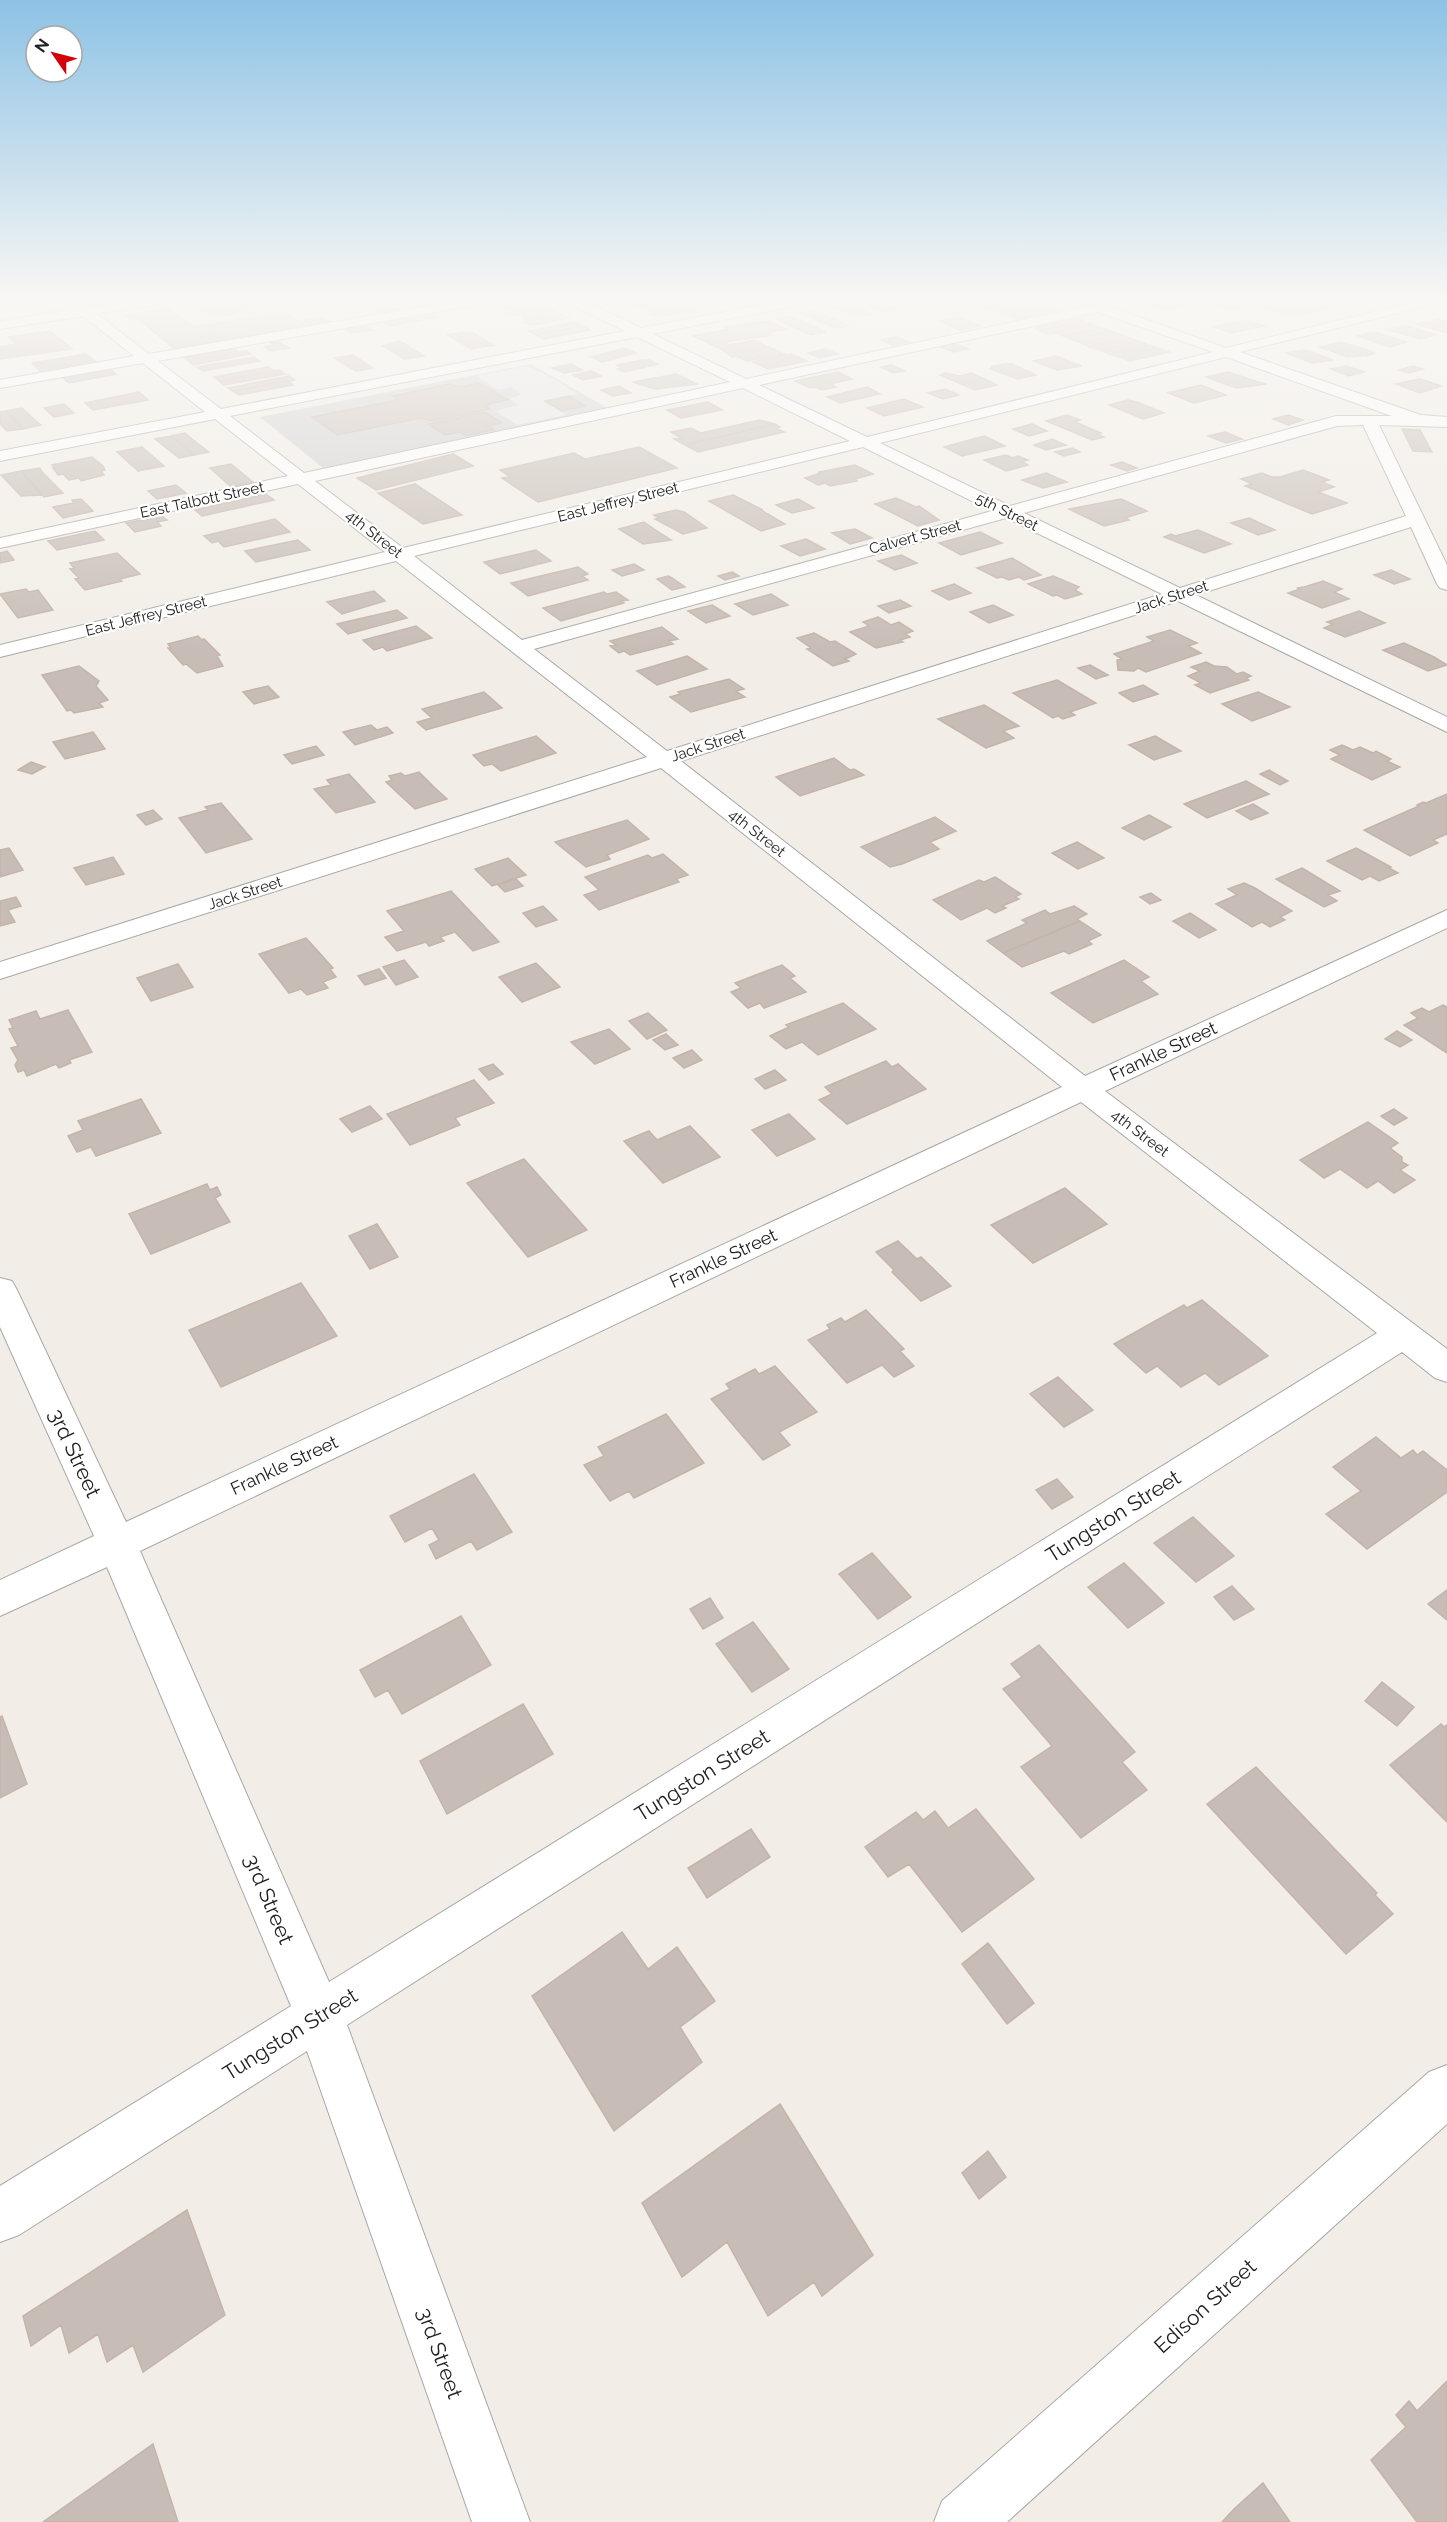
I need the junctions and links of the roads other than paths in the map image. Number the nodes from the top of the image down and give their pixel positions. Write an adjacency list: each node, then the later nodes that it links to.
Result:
1 (209, 416): 11 (street)
2 (220, 416): 12 (street, 4th Street)
3 (592, 416): 12 (street, East Talbott Street)
4 (810, 416): 10 (street, 5th Street)
5 (972, 416): 10 (street, East Jeffrey Street)
6 (1407, 416): 8 (street)
7 (1368, 419): 8 (street, Calvert Street); 13 (street, Calvert Street); 14 (street)
8 (1419, 420): 9 (street)
9 (1447, 422)
10 (864, 442): 13 (street, 5th Street); 16 (street, East Jeffrey Street)
11 (0, 456)
12 (302, 478): 15 (street, East Talbott Street); 16 (street, 4th Street)
13 (1007, 512): 18 (street, 5th Street); 19 (street, Calvert Street)
14 (1416, 519): 17 (street); 18 (street, Jack Street)
15 (0, 543)
16 (400, 555): 19 (street, 4th Street); 20 (street, East Jeffrey Street)
17 (1447, 584)
18 (1177, 595): 21 (street, 5th Street); 22 (street, Jack Street)
19 (518, 647): 22 (street, 4th Street)
20 (0, 651)
21 (1447, 725)
22 (664, 759): 24 (street, Jack Street); 25 (street, 4th Street)
23 (1447, 918): 25 (street, Frankle Street)
24 (0, 971)
25 (1083, 1089): 27 (street, 4th Street); 29 (street, Frankle Street)
26 (0, 1290): 29 (street, 3rd Street)
27 (1403, 1334): 28 (street, 4th Street); 31 (street, Tungston Street)
28 (1447, 1368)
29 (117, 1544): 30 (street, Frankle Street); 31 (street, 3rd Street)
30 (0, 1599)
31 (319, 2016): 33 (street, Tungston Street); 34 (street, 3rd Street)
32 (1447, 2090): 35 (street, Edison Street)
33 (0, 2216)
34 (501, 2522)
35 (963, 2522)

